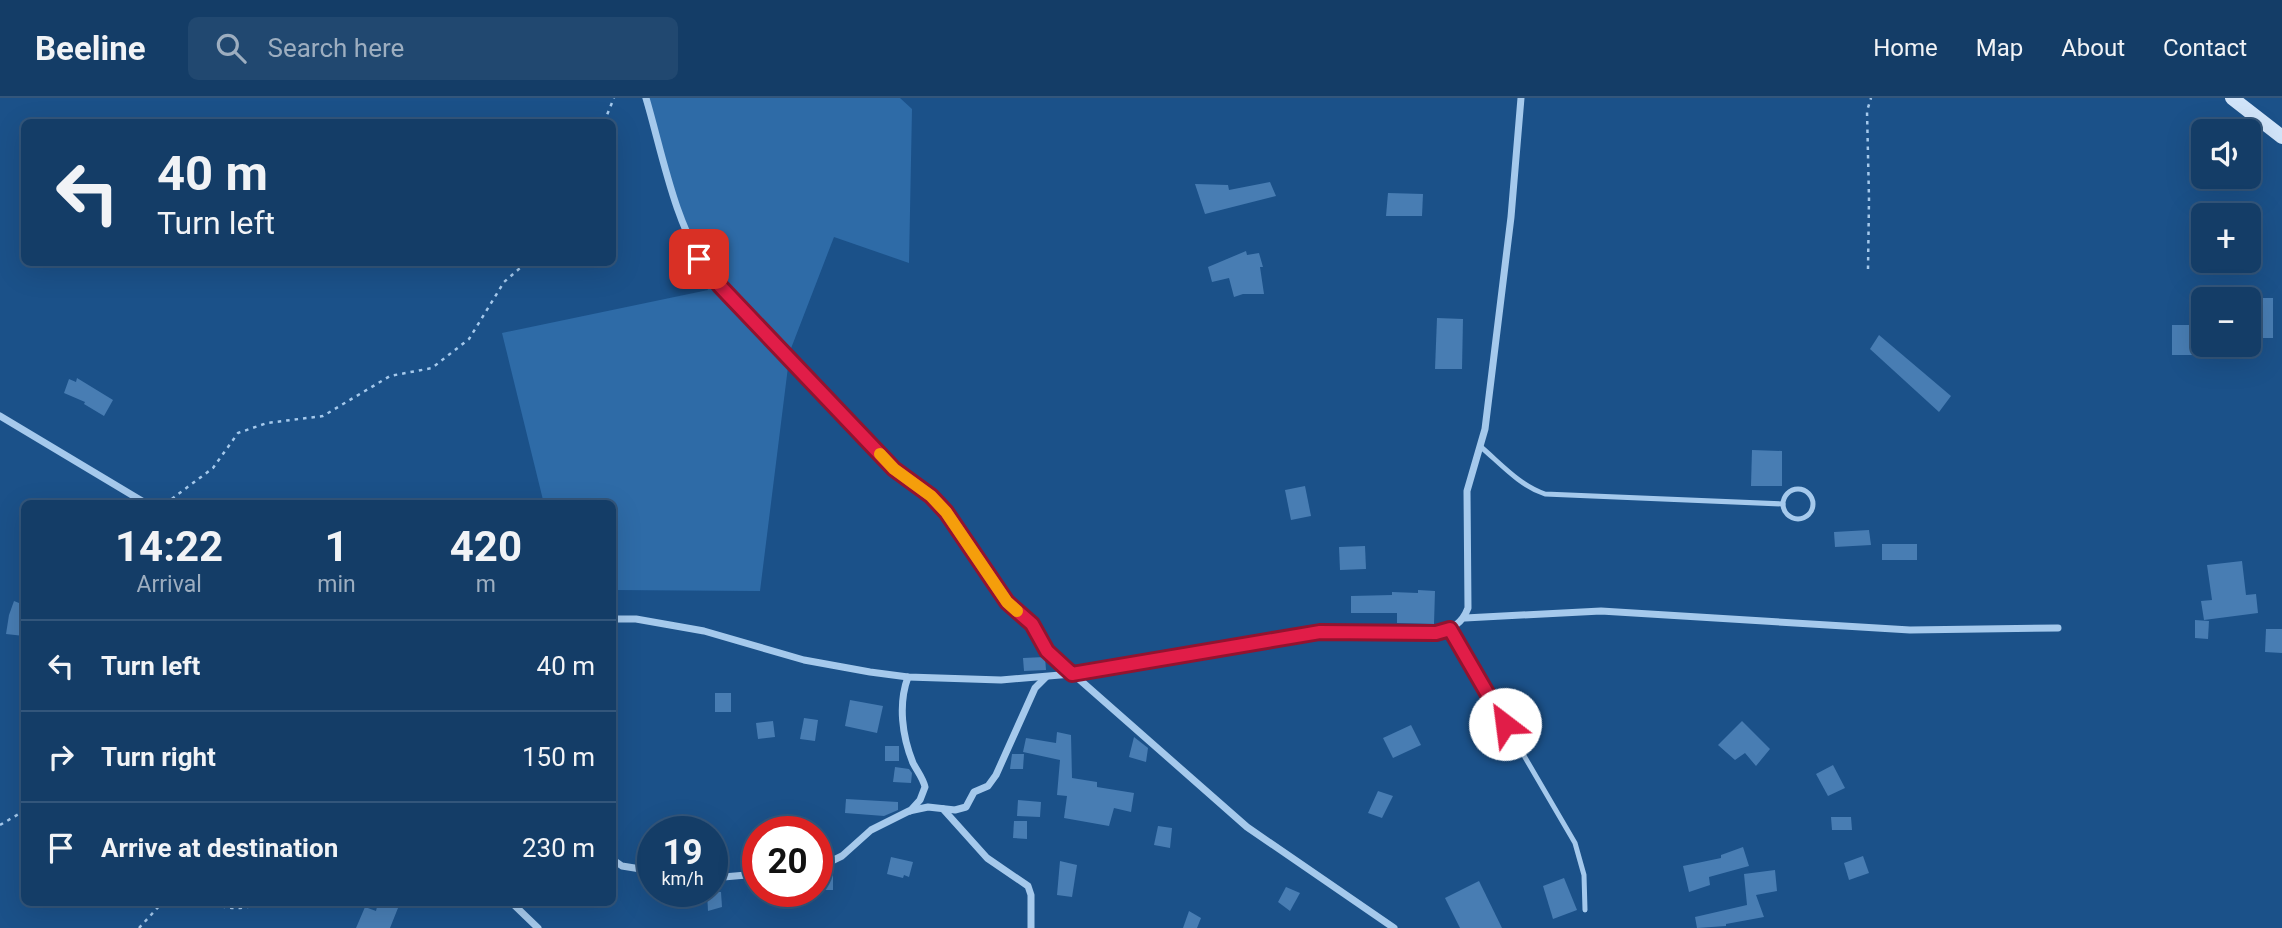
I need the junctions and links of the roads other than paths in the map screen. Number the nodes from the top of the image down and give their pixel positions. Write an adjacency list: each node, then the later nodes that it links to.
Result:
1 (646, 98): 13 (street)
2 (1521, 98): 6 (street)
3 (2232, 98): 4 (street)
4 (2282, 137)
5 (0, 416): 7 (street)
6 (1481, 447): 8 (lane); 9 (street)
7 (139, 500)
8 (1783, 504): 8 (lane)
9 (1465, 618): 11 (street); 12 (street)
10 (616, 619): 14 (street)
11 (2058, 628)
12 (1450, 629): 13 (street); 22 (lane)
13 (1072, 674): 15 (street); 25 (street)
14 (908, 677): 15 (street); 17 (street)
15 (1046, 677): 16 (street)
16 (939, 807): 17 (street); 24 (street)
17 (909, 811): 18 (street)
18 (833, 860)
19 (616, 862): 20 (street)
20 (637, 869)
21 (515, 906): 23 (street)
22 (1585, 910)
23 (538, 928)
24 (1031, 928)
25 (1394, 928)

